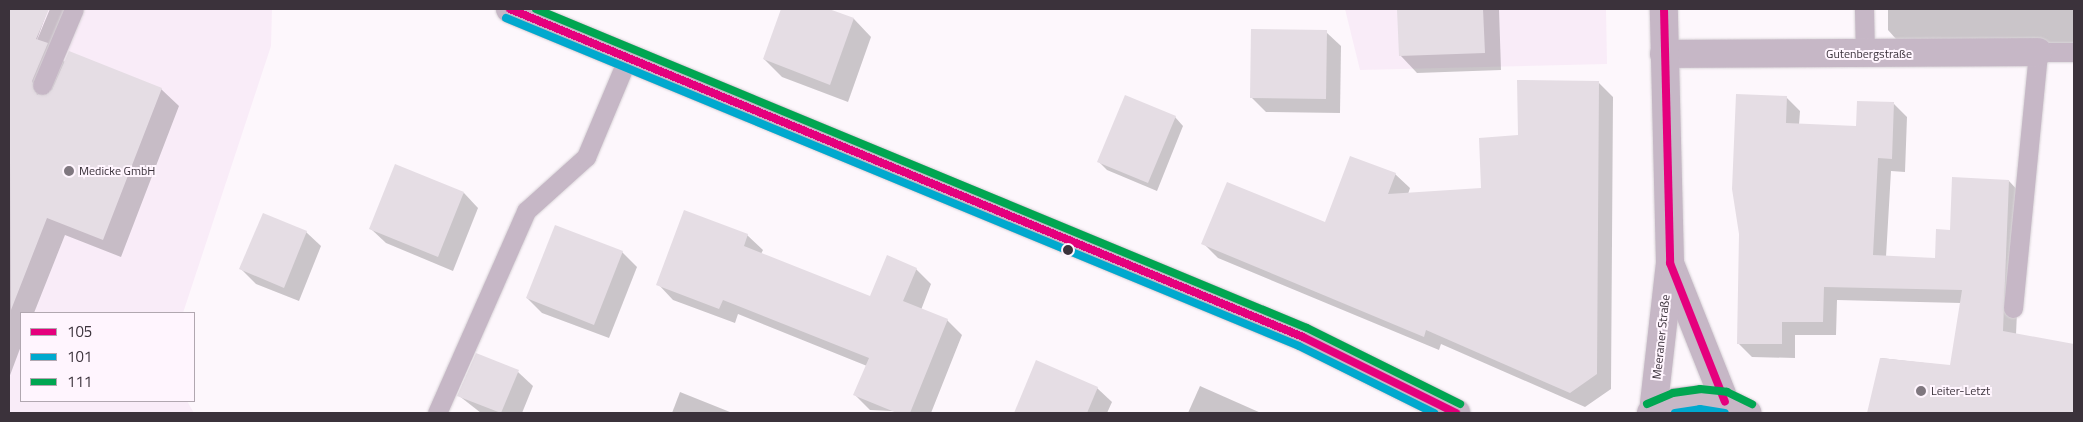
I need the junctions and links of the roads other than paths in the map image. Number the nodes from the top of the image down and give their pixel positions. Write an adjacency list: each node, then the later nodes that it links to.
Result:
1 (74, 9): 10 (lane)
2 (510, 9): 9 (street)
3 (1664, 9): 7 (street, Meeraner Straße)
4 (1864, 9): 8 (lane)
5 (2038, 52): 6 (lane, Gutenbergstraße); 8 (street, Gutenbergstraße); 12 (lane)
6 (2074, 52)
7 (1664, 54): 8 (street, Gutenbergstraße); 11 (street, Meeraner Straße)
8 (1865, 55)
9 (628, 57): 15 (lane); 16 (street)
10 (42, 85)
11 (1670, 263): 13 (street, Meeraner Straße); 14 (street, Meeraner Straße)
12 (2013, 308)
13 (1736, 408): 14 (street)
14 (1652, 412)
15 (437, 413)
16 (1456, 413)

